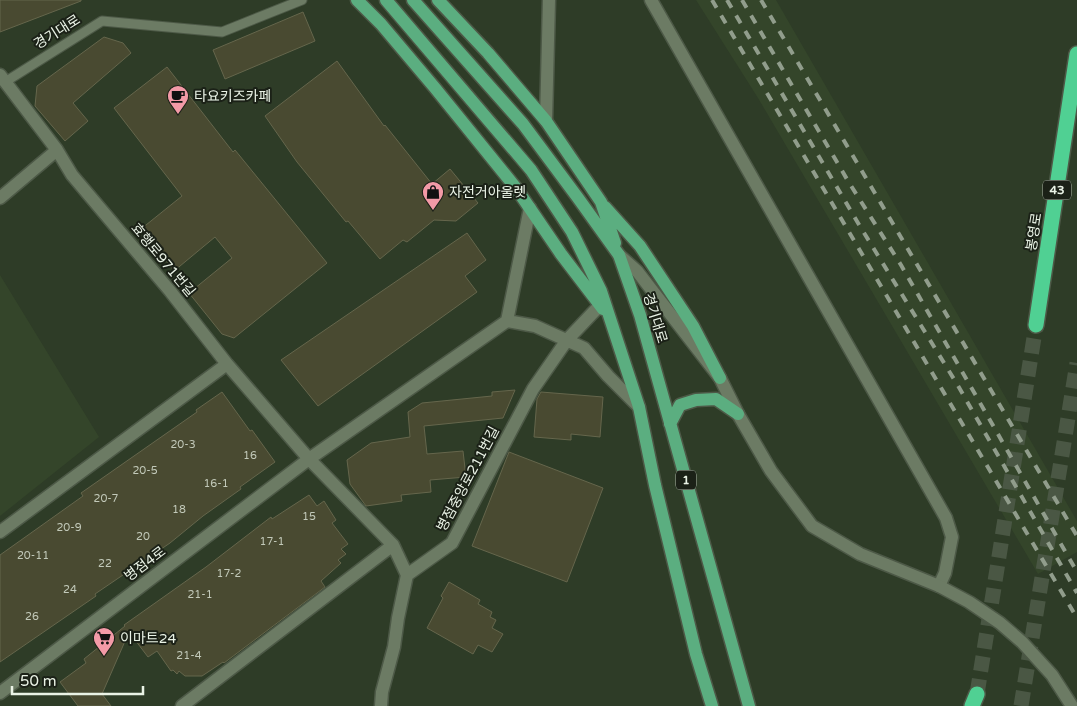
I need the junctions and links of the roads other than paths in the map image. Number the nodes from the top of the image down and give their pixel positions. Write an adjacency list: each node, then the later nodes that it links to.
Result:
1 (302, 0): 9 (lane, 경기대로)
2 (357, 0): 14 (main road)
3 (386, 0): 16 (main road)
4 (413, 0): 15 (main road, 경기대로 / 1)
5 (438, 0): 10 (main road)
6 (550, 0): 10 (street)
7 (651, 0): 29 (street)
8 (1077, 54): 18 (highway, 봉영로 / 43)
9 (3, 78): 11 (street, 효행로971번길)
10 (546, 121): 13 (main road)
11 (56, 150): 12 (street); 20 (street, 효행로971번길)
12 (0, 198)
13 (601, 202): 15 (main road); 21 (main road)
14 (530, 208): 16 (main road); 17 (street)
15 (619, 255): 21 (street); 24 (main road, 경기대로 / 1)
16 (602, 303): 19 (street, 병점중앙로211번길); 22 (main road, 1)
17 (507, 321): 19 (street); 25 (street, 병점4로)
18 (1036, 325)
19 (567, 340): 22 (street); 28 (street, 병점중앙로211번길)
20 (227, 364): 25 (street, 효행로971번길); 26 (street)
21 (720, 378): 23 (street)
22 (639, 407): 33 (main road, 1)
23 (738, 414): 24 (main road); 29 (street)
24 (670, 424): 34 (main road, 경기대로 / 1)
25 (309, 458): 27 (street); 30 (street, 병점4로)
26 (0, 532)
27 (392, 545): 28 (street); 31 (street)
28 (407, 575): 32 (street)
29 (939, 586): 35 (street)
30 (0, 693)
31 (182, 706)
32 (381, 706)
33 (712, 706)
34 (749, 706)
35 (1072, 706)

